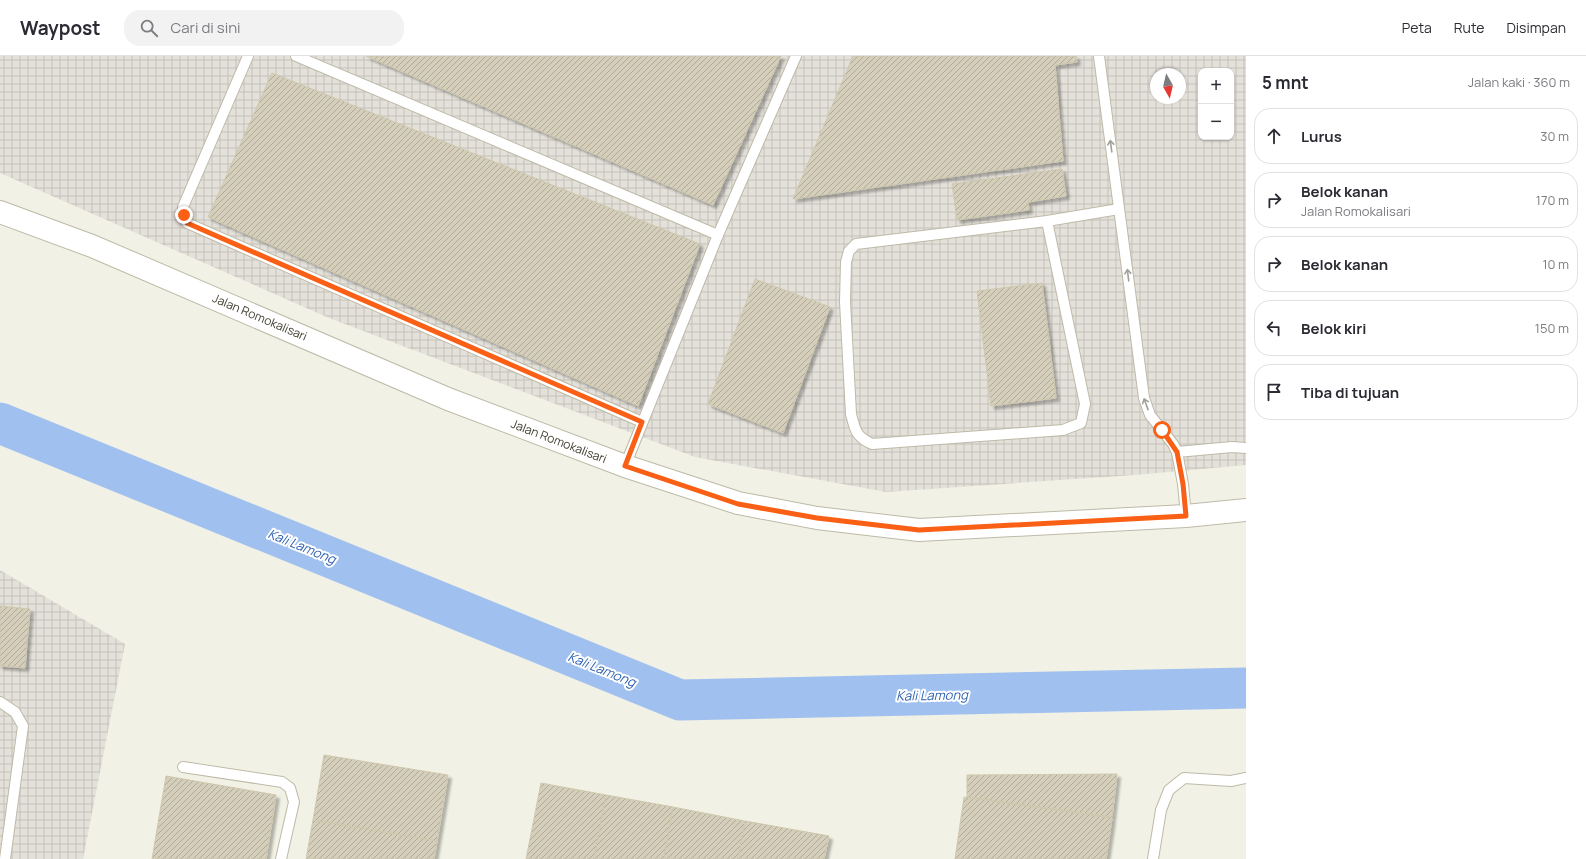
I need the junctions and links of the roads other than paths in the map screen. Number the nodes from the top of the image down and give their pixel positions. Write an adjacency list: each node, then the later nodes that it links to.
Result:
1 (248, 56): 9 (lane)
2 (296, 56): 8 (lane)
3 (796, 56): 8 (lane)
4 (1099, 56): 5 (lane, one-way to 4)
5 (1119, 208): 7 (lane); 11 (lane, one-way to 5)
6 (0, 212): 12 (street, Jalan Romokalisari)
7 (1047, 221): 7 (lane)
8 (718, 235): 9 (lane)
9 (642, 422): 12 (lane)
10 (1246, 448): 11 (lane)
11 (1177, 452): 14 (lane)
12 (625, 466): 14 (street, Jalan Romokalisari)
13 (1246, 510): 14 (street, Jalan Romokalisari)
14 (1186, 516)
15 (0, 702): 18 (lane)
16 (183, 767): 19 (lane)
17 (1246, 778): 20 (lane)
18 (5, 859)
19 (281, 859)
20 (1153, 859)

